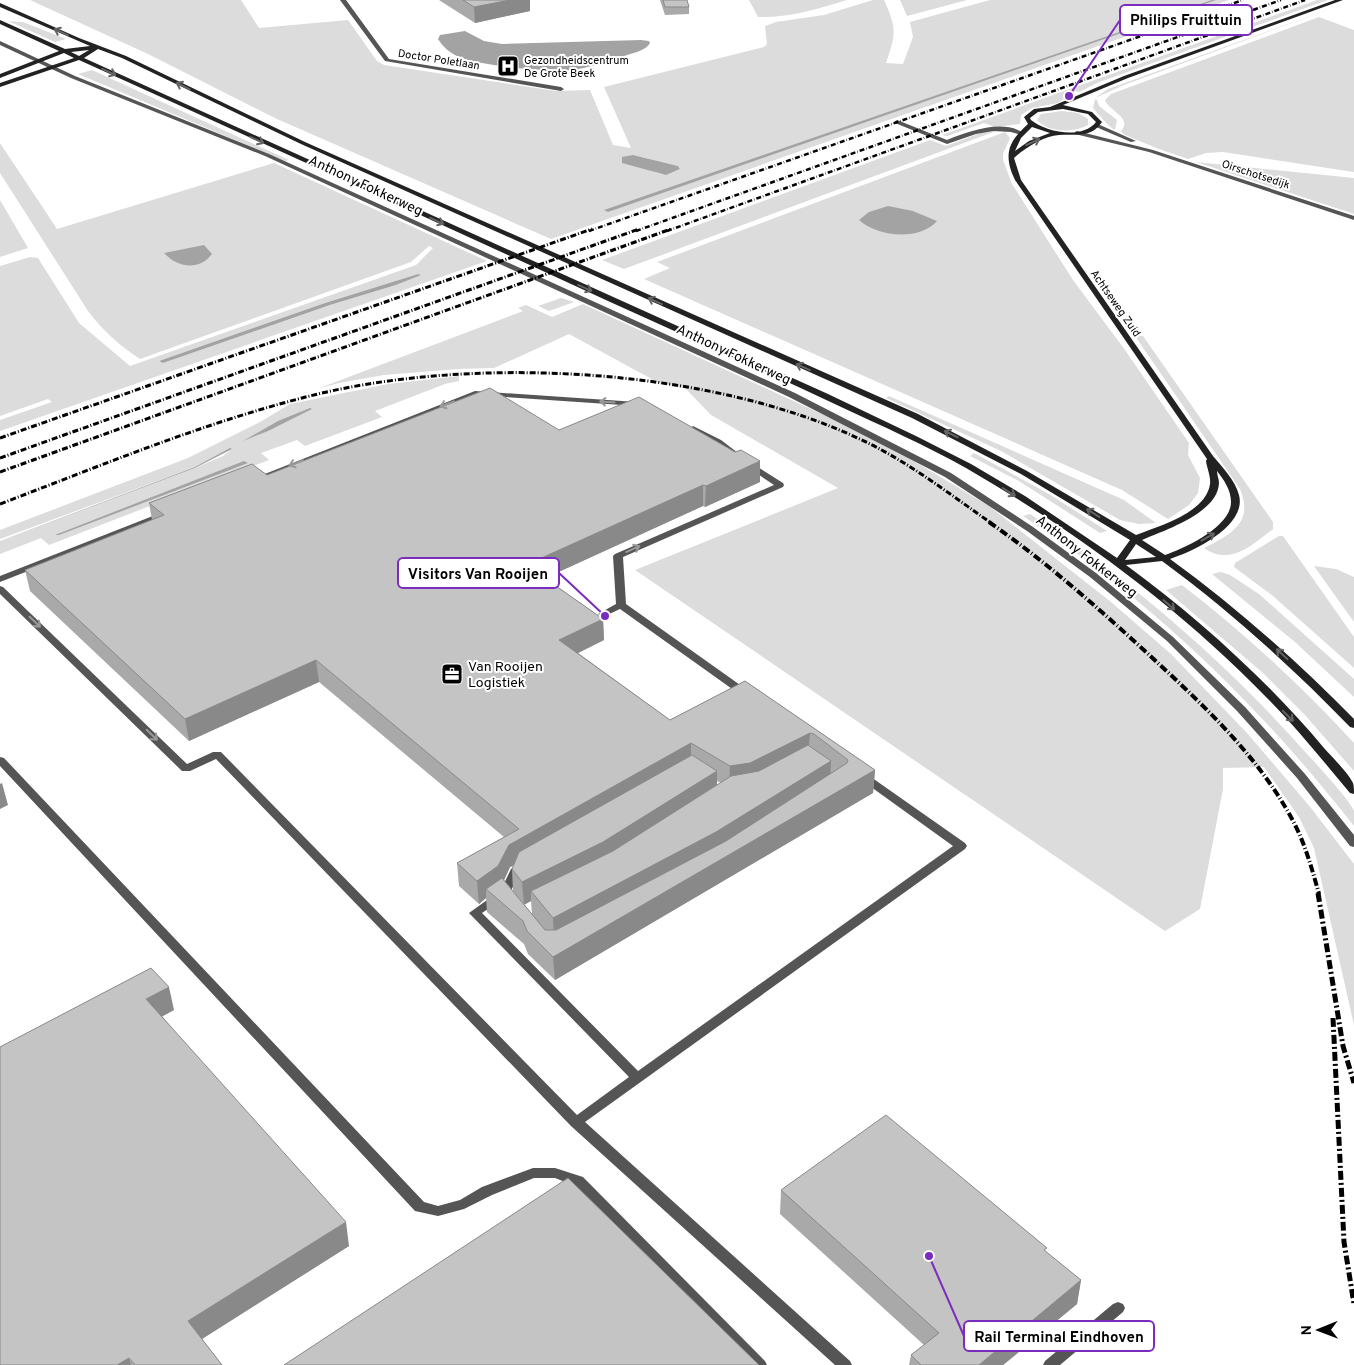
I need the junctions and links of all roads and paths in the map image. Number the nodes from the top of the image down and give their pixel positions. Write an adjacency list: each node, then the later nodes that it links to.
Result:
1 (343, 0): 14 (street, Doctor Poletlaan)
2 (1340, 0): 13 (main road)
3 (0, 5): 6 (main road, Anthony Fokkerweg, one-way to 3)
4 (0, 22): 7 (main road, Anthony Fokkerweg)
5 (0, 43): 9 (street, Anthony Fokkerweg)
6 (98, 47): 7 (main road); 8 (main road); 33 (main road, Anthony Fokkerweg, one-way to 6)
7 (65, 51): 8 (main road, Anthony Fokkerweg); 9 (main road)
8 (80, 58): 10 (main road); 35 (main road, Anthony Fokkerweg, one-way to 35)
9 (39, 61): 10 (street, Anthony Fokkerweg); 11 (main road)
10 (52, 67): 12 (main road); 45 (street, Anthony Fokkerweg)
11 (0, 76)
12 (0, 85)
13 (1097, 88): 15 (main road); 17 (main road)
14 (561, 89)
15 (1089, 97)
16 (1087, 105): 18 (main road)
17 (1053, 107): 18 (main road); 20 (main road)
18 (1090, 113): 21 (main road)
19 (897, 122): 22 (street)
20 (1031, 124): 22 (main road); 23 (main road)
21 (1098, 126): 24 (main road); 25 (street, Oirschotsedijk)
22 (1021, 133): 26 (main road)
23 (1059, 133): 24 (main road); 26 (main road, one-way to 23)
24 (1078, 133): 25 (street, Oirschotsedijk)
25 (1151, 150): 27 (street, Oirschotsedijk)
26 (1011, 158): 30 (main road, Achtseweg Zuid)
27 (1354, 218)
28 (645, 404): 31 (street, one-way to 31)
29 (686, 425): 38 (street, one-way to 29)
30 (1210, 458): 33 (main road, Achtseweg Zuid); 34 (main road, Achtseweg Zuid, one-way to 30)
31 (247, 482)
32 (174, 511): 36 (street)
33 (1135, 538): 34 (main road, Anthony Fokkerweg); 35 (main road)
34 (1164, 558): 35 (main road, Achtseweg Zuid); 41 (main road, Anthony Fokkerweg, one-way to 34)
35 (1118, 563): 44 (main road, Anthony Fokkerweg, one-way to 44)
36 (0, 578)
37 (0, 588): 48 (street, one-way to 48)
38 (621, 605): 39 (street); 40 (street)
39 (603, 614)
40 (759, 703)
41 (1354, 725)
42 (0, 760): 50 (street)
43 (856, 772): 47 (street)
44 (1354, 791)
45 (1354, 843)
46 (533, 862): 47 (street)
47 (638, 1078): 48 (street)
48 (576, 1122): 51 (street)
49 (1118, 1308): 52 (street)
50 (760, 1365)
51 (845, 1365)
52 (1050, 1365)

